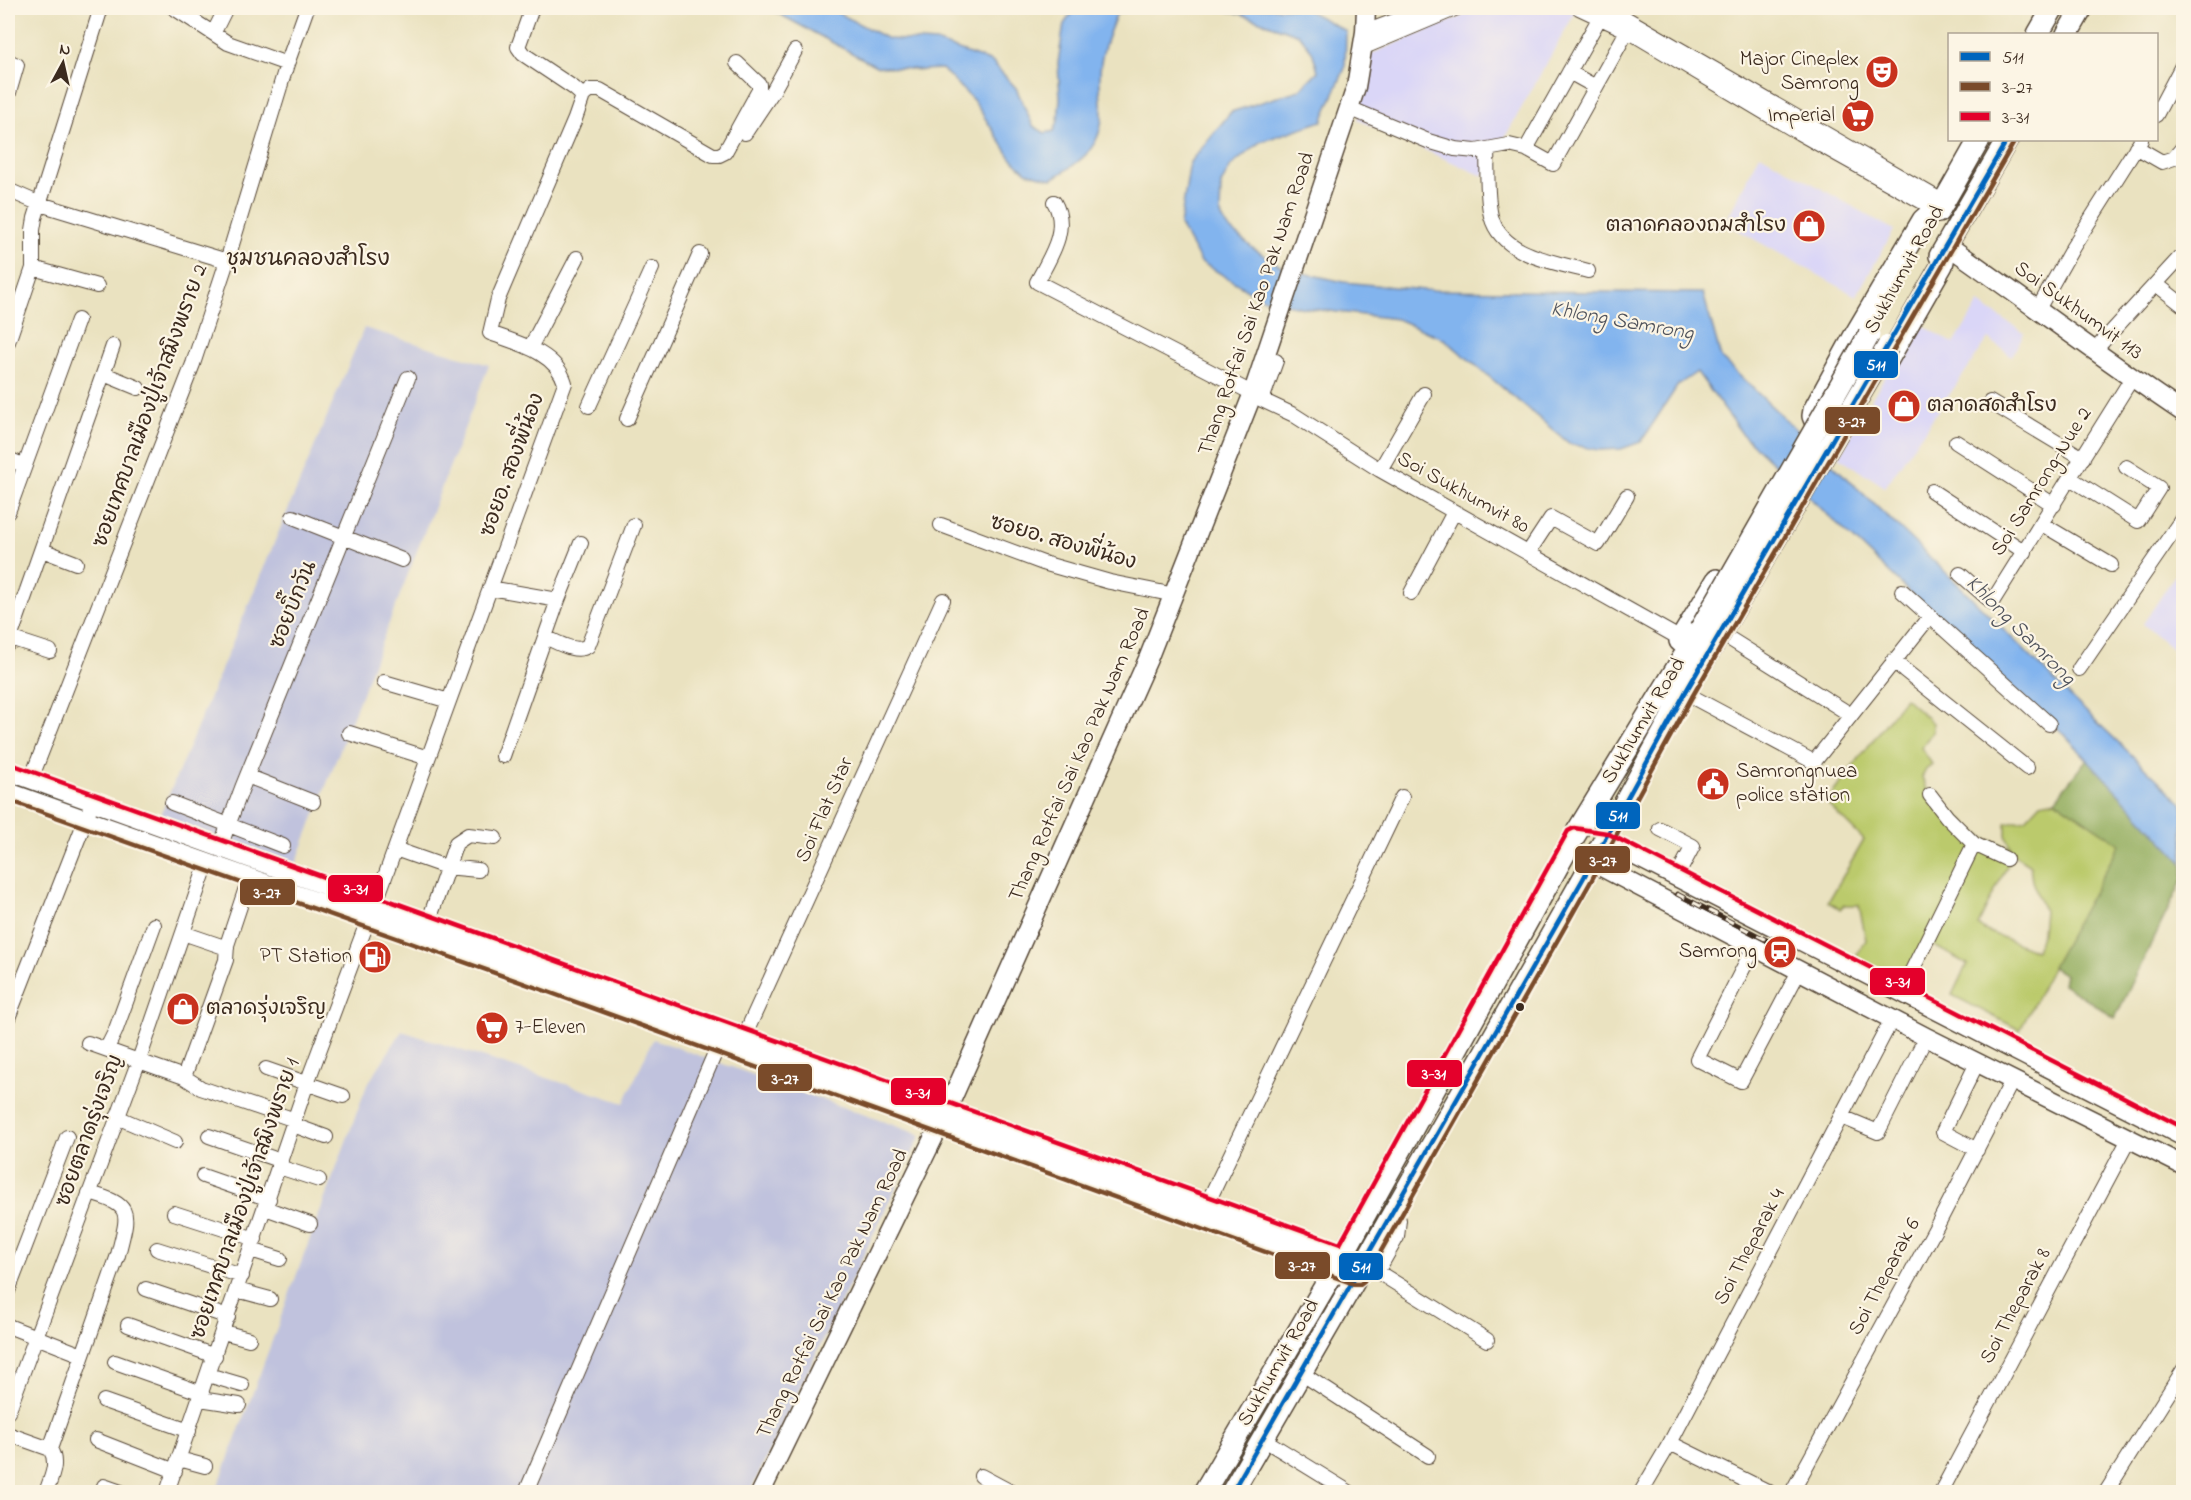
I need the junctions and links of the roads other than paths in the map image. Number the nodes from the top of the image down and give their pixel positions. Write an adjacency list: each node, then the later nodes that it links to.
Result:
1 (101, 8): 38 (street)
2 (174, 8): 14 (street)
3 (226, 8): 14 (street)
4 (307, 8): 22 (street, ซอยเทศบาลเมืองปู่เจ้าสมิงพราย 2)
5 (532, 8): 26 (street)
6 (1366, 8): 17 (main road, Thang Rotfai Sai Kao Pak Nam Road)
7 (1429, 8): 17 (street)
8 (1456, 8): 17 (street)
9 (1579, 8): 12 (street)
10 (2053, 8): 15 (highway)
11 (2082, 8): 16 (highway)
12 (1604, 12): 13 (street); 23 (street)
13 (1630, 27): 24 (street); 39 (street)
14 (214, 32): 22 (street)
15 (2039, 33)
16 (2068, 33)
17 (1363, 40): 27 (main road, Thang Rotfai Sai Kao Pak Nam Road)
18 (795, 51): 35 (street)
19 (8, 61): 25 (street)
20 (2184, 62): 28 (street)
21 (737, 63): 35 (street)
22 (286, 64): 44 (street, ซอยเทศบาลเมืองปู่เจ้าสมิงพราย 2)
23 (1569, 72): 24 (street); 33 (street)
24 (1596, 87): 33 (street)
25 (8, 96)
26 (582, 96): 35 (street); 55 (street, ซอยอ. สองพี่น้อง)
27 (1349, 108): 34 (street); 63 (main road, Thang Rotfai Sai Kao Pak Nam Road)
28 (2158, 113)
29 (1978, 141): 39 (highway, Sukhumvit Road)
30 (2006, 141): 40 (highway, Sukhumvit Road)
31 (2138, 143): 32 (street); 51 (street)
32 (2184, 146)
33 (1526, 149): 34 (street)
34 (1488, 150): 47 (street)
35 (724, 152)
36 (8, 190): 38 (street)
37 (1054, 202): 63 (street, Soi Sukhumvit 80)
38 (40, 204): 44 (street); 45 (street)
39 (1939, 205): 40 (highway); 102 (highway, Sukhumvit Road, bridge)
40 (1947, 245): 51 (main road, Soi Sukhumvit 113); 102 (highway, Sukhumvit Road, bridge)
41 (2184, 253): 48 (street)
42 (700, 254): 67 (street)
43 (577, 258): 55 (street)
44 (227, 261): 120 (street, ซอยเทศบาลเมืองปู่เจ้าสมิงพราย 2)
45 (33, 268): 49 (street); 53 (street)
46 (652, 268): 65 (street)
47 (1588, 271)
48 (2156, 284): 50 (street); 56 (street)
49 (97, 286)
50 (2184, 306)
51 (2038, 309): 56 (main road, Soi Sukhumvit 113)
52 (78, 320): 71 (street)
53 (8, 342)
54 (113, 346): 58 (street)
55 (530, 348): 94 (street, ซอยอ. สองพี่น้อง)
56 (2094, 351): 60 (main road, Soi Sukhumvit 113)
57 (1276, 361): 63 (street)
58 (104, 375): 61 (street); 87 (street)
59 (408, 378): 85 (street, ซอยบิ๊กวัน)
60 (2132, 378): 66 (main road, Soi Sukhumvit 113); 69 (street, Soi Samrong-Nue 2)
61 (138, 388)
62 (1424, 394): 73 (street)
63 (1257, 396): 73 (street, Soi Sukhumvit 80); 97 (main road, Thang Rotfai Sai Kao Pak Nam Road)
64 (1990, 402): 69 (street)
65 (589, 406)
66 (2184, 413)
67 (627, 419)
68 (1956, 442): 77 (street)
69 (2083, 458): 74 (street, Soi Samrong-Nue 2)
70 (8, 459): 71 (street)
71 (23, 465): 78 (street)
72 (2126, 467): 74 (street)
73 (1380, 470): 79 (street, Soi Sukhumvit 80)
74 (2070, 478): 77 (street, Soi Samrong-Nue 2)
75 (1932, 491): 88 (street)
76 (1626, 496): 89 (street)
77 (2054, 505): 82 (street, Soi Samrong-Nue 2)
78 (8, 512)
79 (1454, 512): 89 (street, Soi Sukhumvit 80); 96 (street)
80 (2184, 516): 106 (street)
81 (293, 517): 85 (street)
82 (2042, 524): 88 (street, Soi Samrong-Nue 2); 92 (street)
83 (634, 525): 101 (street)
84 (941, 525): 97 (street, ซอยอ. สองพี่น้อง)
85 (344, 537): 90 (street); 119 (street, ซอยบิ๊กวัน)
86 (581, 543): 98 (street)
87 (42, 550): 91 (street); 103 (street)
88 (2025, 552): 93 (street, Soi Samrong-Nue 2)
89 (1528, 553): 102 (street, Soi Sukhumvit 80)
90 (402, 560)
91 (76, 563)
92 (2111, 565)
93 (1960, 574)
94 (490, 588): 98 (street); 109 (street, ซอยอ. สองพี่น้อง)
95 (1902, 591): 100 (street)
96 (1411, 593)
97 (1175, 594): 167 (main road, Thang Rotfai Sai Kao Pak Nam Road)
98 (558, 600): 101 (street)
99 (943, 600): 155 (street, Soi Flat Star)
100 (1930, 616): 105 (street); 111 (street)
101 (545, 637): 114 (street)
102 (1707, 637): 102 (highway); 108 (highway, Sukhumvit Road); 110 (street, Soi Sukhumvit 80); 113 (highway, Sukhumvit Road)
103 (9, 641): 104 (street)
104 (50, 651)
105 (1893, 661): 110 (street); 117 (street)
106 (2079, 669)
107 (384, 682): 109 (street)
108 (1685, 693): 110 (street); 116 (highway, Sukhumvit Road)
109 (449, 701): 115 (street, ซอยอ. สองพี่น้อง)
110 (1851, 715)
111 (2049, 724)
112 (349, 733): 115 (street)
113 (1626, 750): 116 (highway); 130 (highway, Sukhumvit Road)
114 (503, 756)
115 (428, 758): 136 (street, ซอยอ. สองพี่น้อง)
116 (1647, 761): 132 (highway, Sukhumvit Road)
117 (2027, 768)
118 (8, 771): 120 (main road)
119 (247, 776): 125 (street); 128 (street, ซอยบิ๊กวัน)
120 (31, 779): 124 (main road)
121 (8, 792): 127 (main road)
122 (1930, 795): 133 (street)
123 (1402, 797): 185 (street)
124 (92, 801): 127 (street); 135 (main road)
125 (313, 802)
126 (172, 803): 128 (street)
127 (85, 820): 139 (main road); 153 (street)
128 (229, 824): 134 (street); 135 (street, ซอยบิ๊กวัน)
129 (1660, 829): 142 (street)
130 (1575, 835): 132 (highway); 138 (highway); 191 (highway, Sukhumvit Road)
131 (495, 838): 140 (street)
132 (1604, 840): 138 (highway, Sukhumvit Road); 142 (main road)
133 (1974, 844): 137 (street); 152 (street)
134 (283, 846)
135 (220, 847): 144 (main road)
136 (395, 849): 140 (street); 144 (street, ซอยอ. สองพี่น้อง)
137 (2006, 859)
138 (1592, 862): 148 (main road); 192 (highway, Sukhumvit Road)
139 (207, 863): 143 (main road); 147 (street, ซอยตลาดรุ่งเจริญ)
140 (446, 867): 141 (street); 145 (street)
141 (478, 870)
142 (1676, 878): 152 (main road)
143 (249, 879): 144 (main road); 149 (street)
144 (372, 912): 145 (main road); 151 (main road); 165 (street, ซอยเทศบาลเมืองปู่เจ้าสมิงพราย 1)
145 (428, 923): 151 (main road)
146 (154, 925): 159 (street)
147 (183, 933): 149 (street); 160 (street, ซอยตลาดรุ่งเจริญ)
148 (1754, 947): 150 (main road); 150 (street)
149 (226, 948): 163 (street)
150 (1799, 971): 154 (main road)
151 (595, 992): 155 (main road); 158 (main road)
152 (1901, 993): 175 (main road)
153 (8, 1018)
154 (1892, 1019): 156 (main road); 169 (street, Soi Theparak 4)
155 (744, 1037): 167 (main road)
156 (1926, 1037): 161 (main road); 169 (street)
157 (88, 1043): 159 (street)
158 (718, 1046): 171 (main road); 230 (street)
159 (107, 1048): 160 (street)
160 (139, 1059): 163 (street); 168 (street, ซอยตลาดรุ่งเจริญ)
161 (1977, 1063): 164 (main road); 178 (street)
162 (266, 1069): 165 (street)
163 (184, 1077): 170 (street)
164 (2012, 1081): 176 (main road); 178 (street, Soi Theparak 6)
165 (307, 1083): 166 (street); 170 (street, ซอยเทศบาลเมืองปู่เจ้าสมิงพราย 1)
166 (343, 1096)
167 (947, 1110): 171 (main road, Thang Rotfai Sai Kao Pak Nam Road); 185 (main road)
168 (117, 1117): 177 (street); 183 (street, ซอยตลาดรุ่งเจริญ)
169 (1842, 1117): 220 (street, Soi Theparak 4)
170 (294, 1123): 174 (street); 179 (street, ซอยเทศบาลเมืองปู่เจ้าสมิงพราย 1)
171 (939, 1127): 191 (main road); 231 (main road, Thang Rotfai Sai Kao Pak Nam Road)
172 (209, 1136): 179 (street)
173 (67, 1137): 196 (street)
174 (327, 1137)
175 (2184, 1137)
176 (2129, 1139): 180 (main road); 239 (street, Soi Theparak 8)
177 (175, 1142)
178 (1977, 1150): 238 (street, Soi Theparak 6)
179 (280, 1164): 182 (street); 184 (street, ซอยเทศบาลเมืองปู่เจ้าสมิงพราย 1)
180 (2184, 1166)
181 (203, 1176): 184 (street)
182 (319, 1180)
183 (89, 1193): 202 (street, ซอยตลาดรุ่งเจริญ); 205 (street)
184 (267, 1204): 187 (street); 188 (street, ซอยเทศบาลเมืองปู่เจ้าสมิงพราย 1)
185 (1207, 1204): 191 (main road)
186 (174, 1213): 188 (street)
187 (310, 1224)
188 (253, 1245): 190 (street); 193 (street, ซอยเทศบาลเมืองปู่เจ้าสมิงพราย 1)
189 (157, 1249): 193 (street)
190 (280, 1259)
191 (1339, 1261): 192 (main road); 233 (highway, Sukhumvit Road)
192 (1366, 1269): 204 (street); 209 (highway, Sukhumvit Road)
193 (242, 1276): 195 (street, ซอยเทศบาลเมืองปู่เจ้าสมิงพราย 1)
194 (146, 1289): 198 (street)
195 (237, 1290): 197 (street); 198 (street, ซอยเทศบาลเมืองปู่เจ้าสมิงพราย 1)
196 (8, 1291)
197 (270, 1299)
198 (228, 1317): 201 (street, ซอยเทศบาลเมืองปู่เจ้าสมิงพราย 1)
199 (128, 1325): 206 (street)
200 (8, 1326): 202 (street)
201 (223, 1332): 203 (street); 206 (street, ซอยเทศบาลเมืองปู่เจ้าสมิงพราย 1)
202 (35, 1337): 205 (street); 215 (street, ซอยตลาดรุ่งเจริญ)
203 (249, 1339)
204 (1487, 1340)
205 (82, 1355): 221 (street)
206 (215, 1356): 210 (street, ซอยเทศบาลเมืองปู่เจ้าสมิงพราย 1)
207 (115, 1362): 212 (street)
208 (2184, 1369): 240 (street)
209 (1301, 1373): 218 (highway, Sukhumvit Road); 222 (street)
210 (208, 1375): 211 (street); 212 (street, ซอยเทศบาลเมืองปู่เจ้าสมิงพราย 1)
211 (242, 1384)
212 (201, 1396): 214 (street); 216 (street, ซอยเทศบาลเมืองปู่เจ้าสมิงพราย 1)
213 (104, 1401): 216 (street)
214 (238, 1405)
215 (8, 1412)
216 (189, 1431): 223 (street, ซอยเทศบาลเมืองปู่เจ้าสมิงพราย 1)
217 (8, 1434): 221 (street)
218 (1263, 1439): 234 (highway, Sukhumvit Road); 235 (street)
219 (96, 1440): 223 (street)
220 (1670, 1443): 236 (street, Soi Theparak 4); 237 (street)
221 (50, 1449): 227 (street)
222 (1428, 1456)
223 (177, 1465): 224 (street); 229 (street, ซอยเทศบาลเมืองปู่เจ้าสมิงพราย 1)
224 (205, 1466)
225 (981, 1476): 232 (street)
226 (104, 1486): 228 (street)
227 (46, 1492)
228 (121, 1492)
229 (167, 1492)
230 (526, 1492)
231 (761, 1492)
232 (1011, 1492)
233 (1204, 1492)
234 (1232, 1492)
235 (1349, 1492)
236 (1641, 1492)
237 (1769, 1492)
238 (1792, 1492)
239 (1941, 1492)
240 (2106, 1492)

